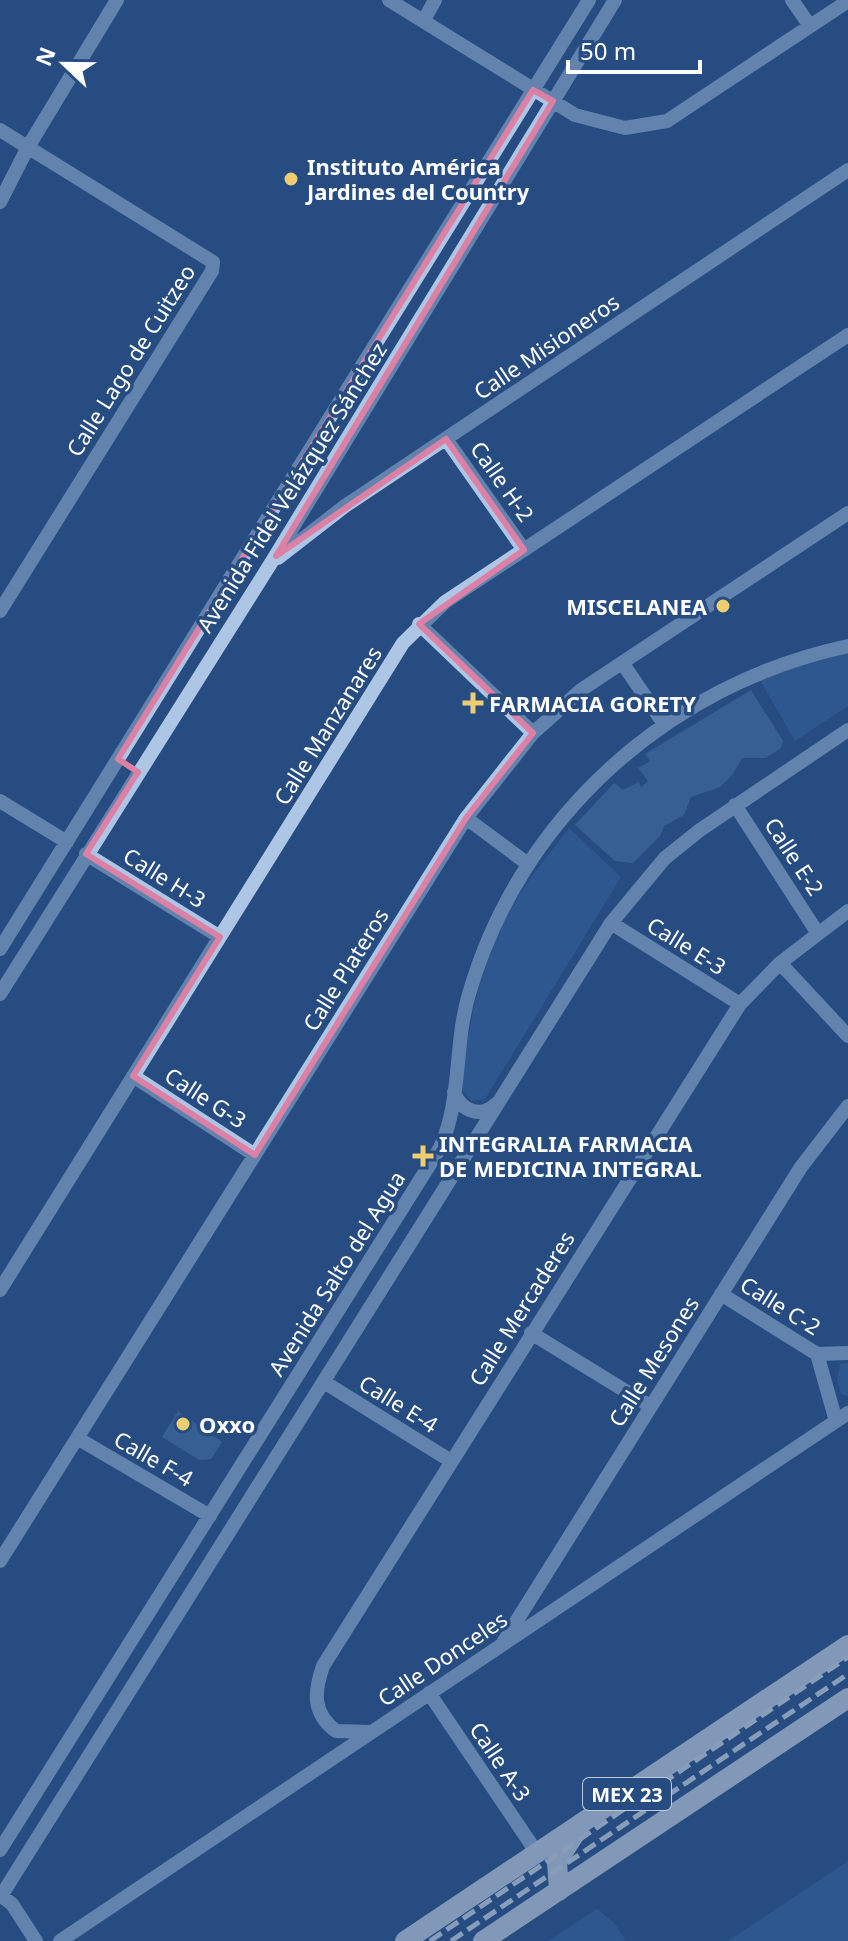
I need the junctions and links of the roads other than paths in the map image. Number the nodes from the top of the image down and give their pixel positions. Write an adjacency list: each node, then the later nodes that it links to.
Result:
1 (117, 0): 13 (street)
2 (389, 0): 8 (street)
3 (435, 0): 8 (street)
4 (589, 0): 10 (street, Avenida Fidel Velázquez Sánchez)
5 (615, 0): 11 (street, Avenida Fidel Velázquez Sánchez)
6 (792, 0): 9 (street)
7 (848, 1): 9 (street)
8 (424, 20): 10 (street)
9 (810, 26): 11 (street)
10 (533, 90): 11 (street); 28 (street, Avenida Fidel Velázquez Sánchez)
11 (553, 101): 20 (street, Avenida Fidel Velázquez Sánchez)
12 (0, 130): 13 (street, Calle Lago de Cuitzeo)
13 (28, 147): 15 (street); 21 (street, Calle Lago de Cuitzeo)
14 (848, 170): 17 (street, Calle Misioneros)
15 (0, 202)
16 (848, 335): 19 (street, Calle Manzanares)
17 (446, 439): 19 (street, Calle H-2); 20 (street, Calle Misioneros)
18 (848, 513): 24 (street, Calle Plateros)
19 (524, 550): 22 (street, Calle Manzanares)
20 (271, 563): 29 (street, Avenida Fidel Velázquez Sánchez)
21 (0, 611)
22 (419, 624): 27 (street); 39 (street, Calle Manzanares)
23 (848, 646): 25 (street, Avenida Salto del Agua)
24 (623, 664): 25 (street); 27 (street, Calle Plateros)
25 (664, 724): 35 (street, Avenida Salto del Agua)
26 (848, 730): 31 (street)
27 (533, 733): 32 (street, Calle Plateros)
28 (118, 759): 29 (street); 33 (street, Avenida Fidel Velázquez Sánchez)
29 (138, 772): 34 (street, Avenida Fidel Velázquez Sánchez)
30 (0, 801): 33 (street)
31 (735, 805): 37 (street); 38 (street, Calle E-2)
32 (466, 818): 35 (street); 49 (street, Calle Plateros)
33 (67, 842): 40 (street, Avenida Fidel Velázquez Sánchez)
34 (86, 854): 39 (street, Calle H-3); 42 (street, Avenida Fidel Velázquez Sánchez)
35 (528, 864): 46 (street, Avenida Salto del Agua)
36 (848, 911): 38 (street, Calle Mercaderes)
37 (611, 923): 43 (street, Calle E-3); 47 (street)
38 (817, 932): 41 (street, Calle Mercaderes)
39 (220, 937): 45 (street, Calle Manzanares)
40 (0, 949)
41 (780, 963): 43 (street, Calle Mercaderes); 44 (street)
42 (0, 994)
43 (740, 1004): 54 (street, Calle Mercaderes)
44 (848, 1036)
45 (133, 1076): 49 (street, Calle G-3); 50 (street, Calle Manzanares)
46 (454, 1091): 47 (street); 52 (street, Avenida Salto del Agua)
47 (503, 1097): 53 (street)
48 (848, 1106): 51 (street, Calle Mesones)
49 (255, 1155): 60 (street, Calle Plateros)
50 (0, 1290)
51 (721, 1294): 56 (street, Calle C-2); 58 (street, Calle Mesones)
52 (342, 1305): 53 (street); 62 (street, Avenida Salto del Agua)
53 (364, 1318): 57 (street)
54 (531, 1333): 58 (street); 61 (street, Calle Mercaderes)
55 (848, 1353): 56 (street, Calle C-2)
56 (817, 1354): 59 (street, Calle C-2)
57 (324, 1382): 61 (street, Calle E-4); 69 (street)
58 (650, 1406): 64 (street, Calle Mesones)
59 (842, 1417): 64 (street, Calle Donceles)
60 (77, 1438): 62 (street, Calle F-4); 63 (street, Calle Plateros)
61 (451, 1461): 70 (street, Calle Mercaderes)
62 (210, 1516): 67 (street, Avenida Salto del Agua)
63 (0, 1561)
64 (501, 1645): 66 (street, Calle Donceles)
65 (848, 1645): 71 (main road, MEX 23)
66 (429, 1693): 70 (street, Calle Donceles); 73 (street, Calle A-3)
67 (97, 1696): 69 (street); 72 (street, Avenida Salto del Agua)
68 (848, 1698): 74 (main road, MEX 23)
69 (119, 1708): 75 (street)
70 (371, 1732): 77 (street, Calle Donceles)
71 (579, 1825): 73 (main road, MEX 23); 74 (main road)
72 (0, 1850)
73 (537, 1853): 78 (main road, MEX 23)
74 (559, 1891): 79 (main road, MEX 23)
75 (1, 1895): 76 (street)
76 (36, 1941)
77 (60, 1941)
78 (405, 1941)
79 (483, 1941)

